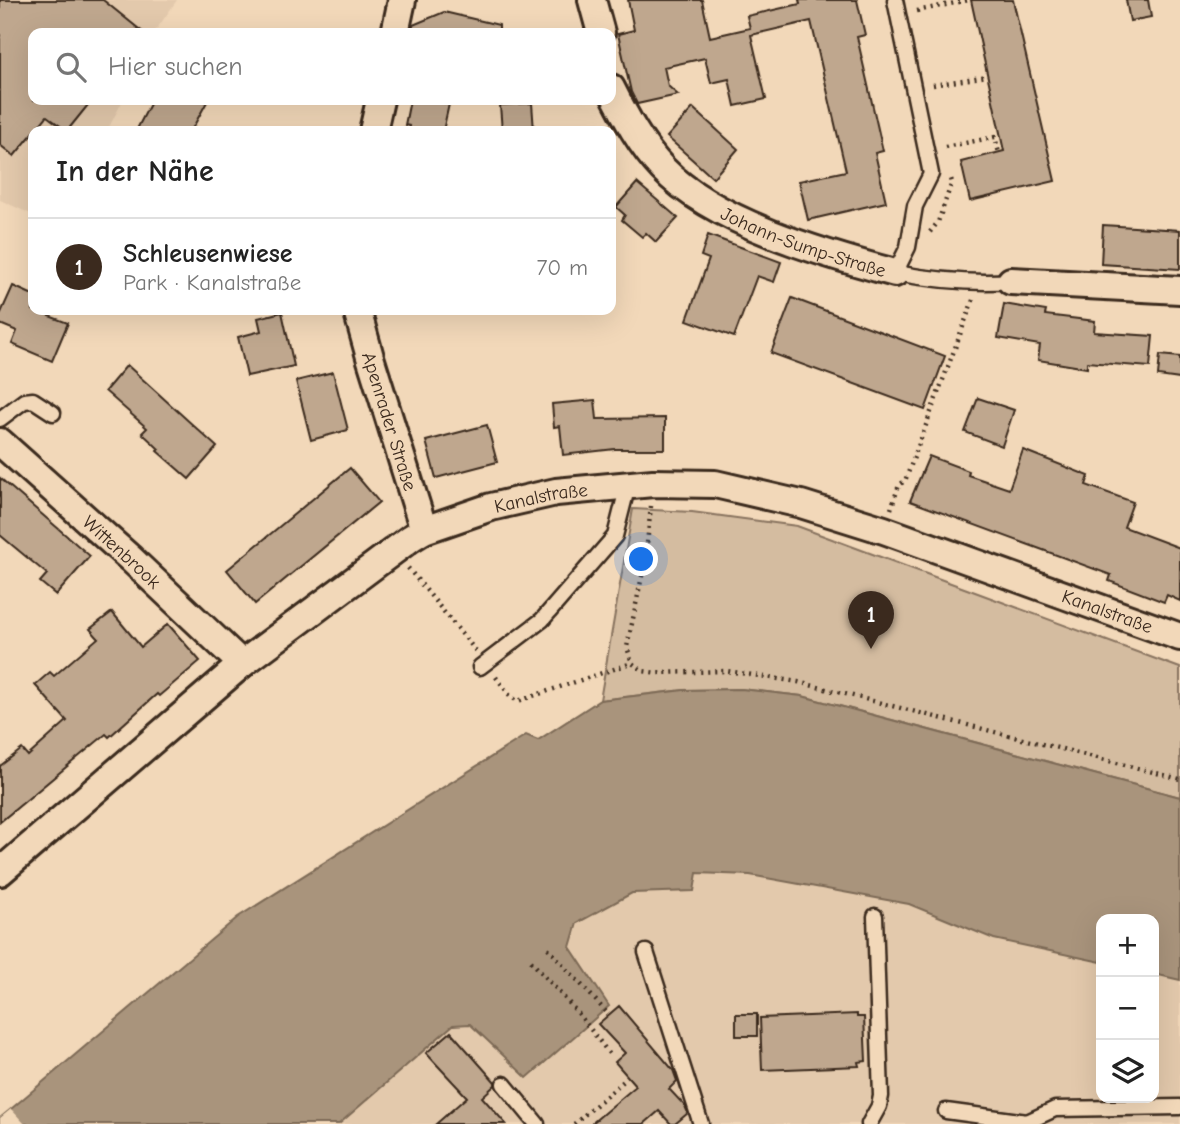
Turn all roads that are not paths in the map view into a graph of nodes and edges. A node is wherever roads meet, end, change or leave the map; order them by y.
1 (402, 0) edge
2 (592, 0) edge
3 (895, 0) edge
4 (396, 28) edge
5 (600, 28) edge
6 (616, 98) edge
7 (379, 105) edge
8 (374, 126) edge
9 (895, 273) junction
10 (1011, 281) joint
11 (1180, 290) edge
12 (358, 315) edge
13 (53, 413) dead end
14 (0, 419) edge
15 (0, 442) edge
16 (640, 484) junction
17 (424, 530) junction
18 (1180, 637) edge
19 (242, 664) junction
20 (480, 667) dead end
21 (0, 872) edge
22 (875, 916) dead end
23 (646, 952) dead end
24 (504, 1084) dead end
25 (1180, 1107) edge
26 (956, 1116) edge
27 (1016, 1122) edge
28 (537, 1124) edge
29 (701, 1124) edge
30 (869, 1124) edge

1 - 4 street
2 - 5 street
3 - 9 lane
6 - 9 street, Johann-Sump-Straße
7 - 8 street
9 - 10 lane, Johann-Sump-Straße
10 - 11 street, Johann-Sump-Straße
12 - 17 street, Apenrader Straße
13 - 14 lane
15 - 19 street, Wittenbrook
16 - 17 street, Kanalstraße
16 - 18 street, Kanalstraße
16 - 20 lane
17 - 19 street, Kanalstraße
19 - 21 street, Kanalstraße
22 - 30 lane
23 - 29 lane
24 - 28 lane
25 - 27 lane
26 - 27 lane

